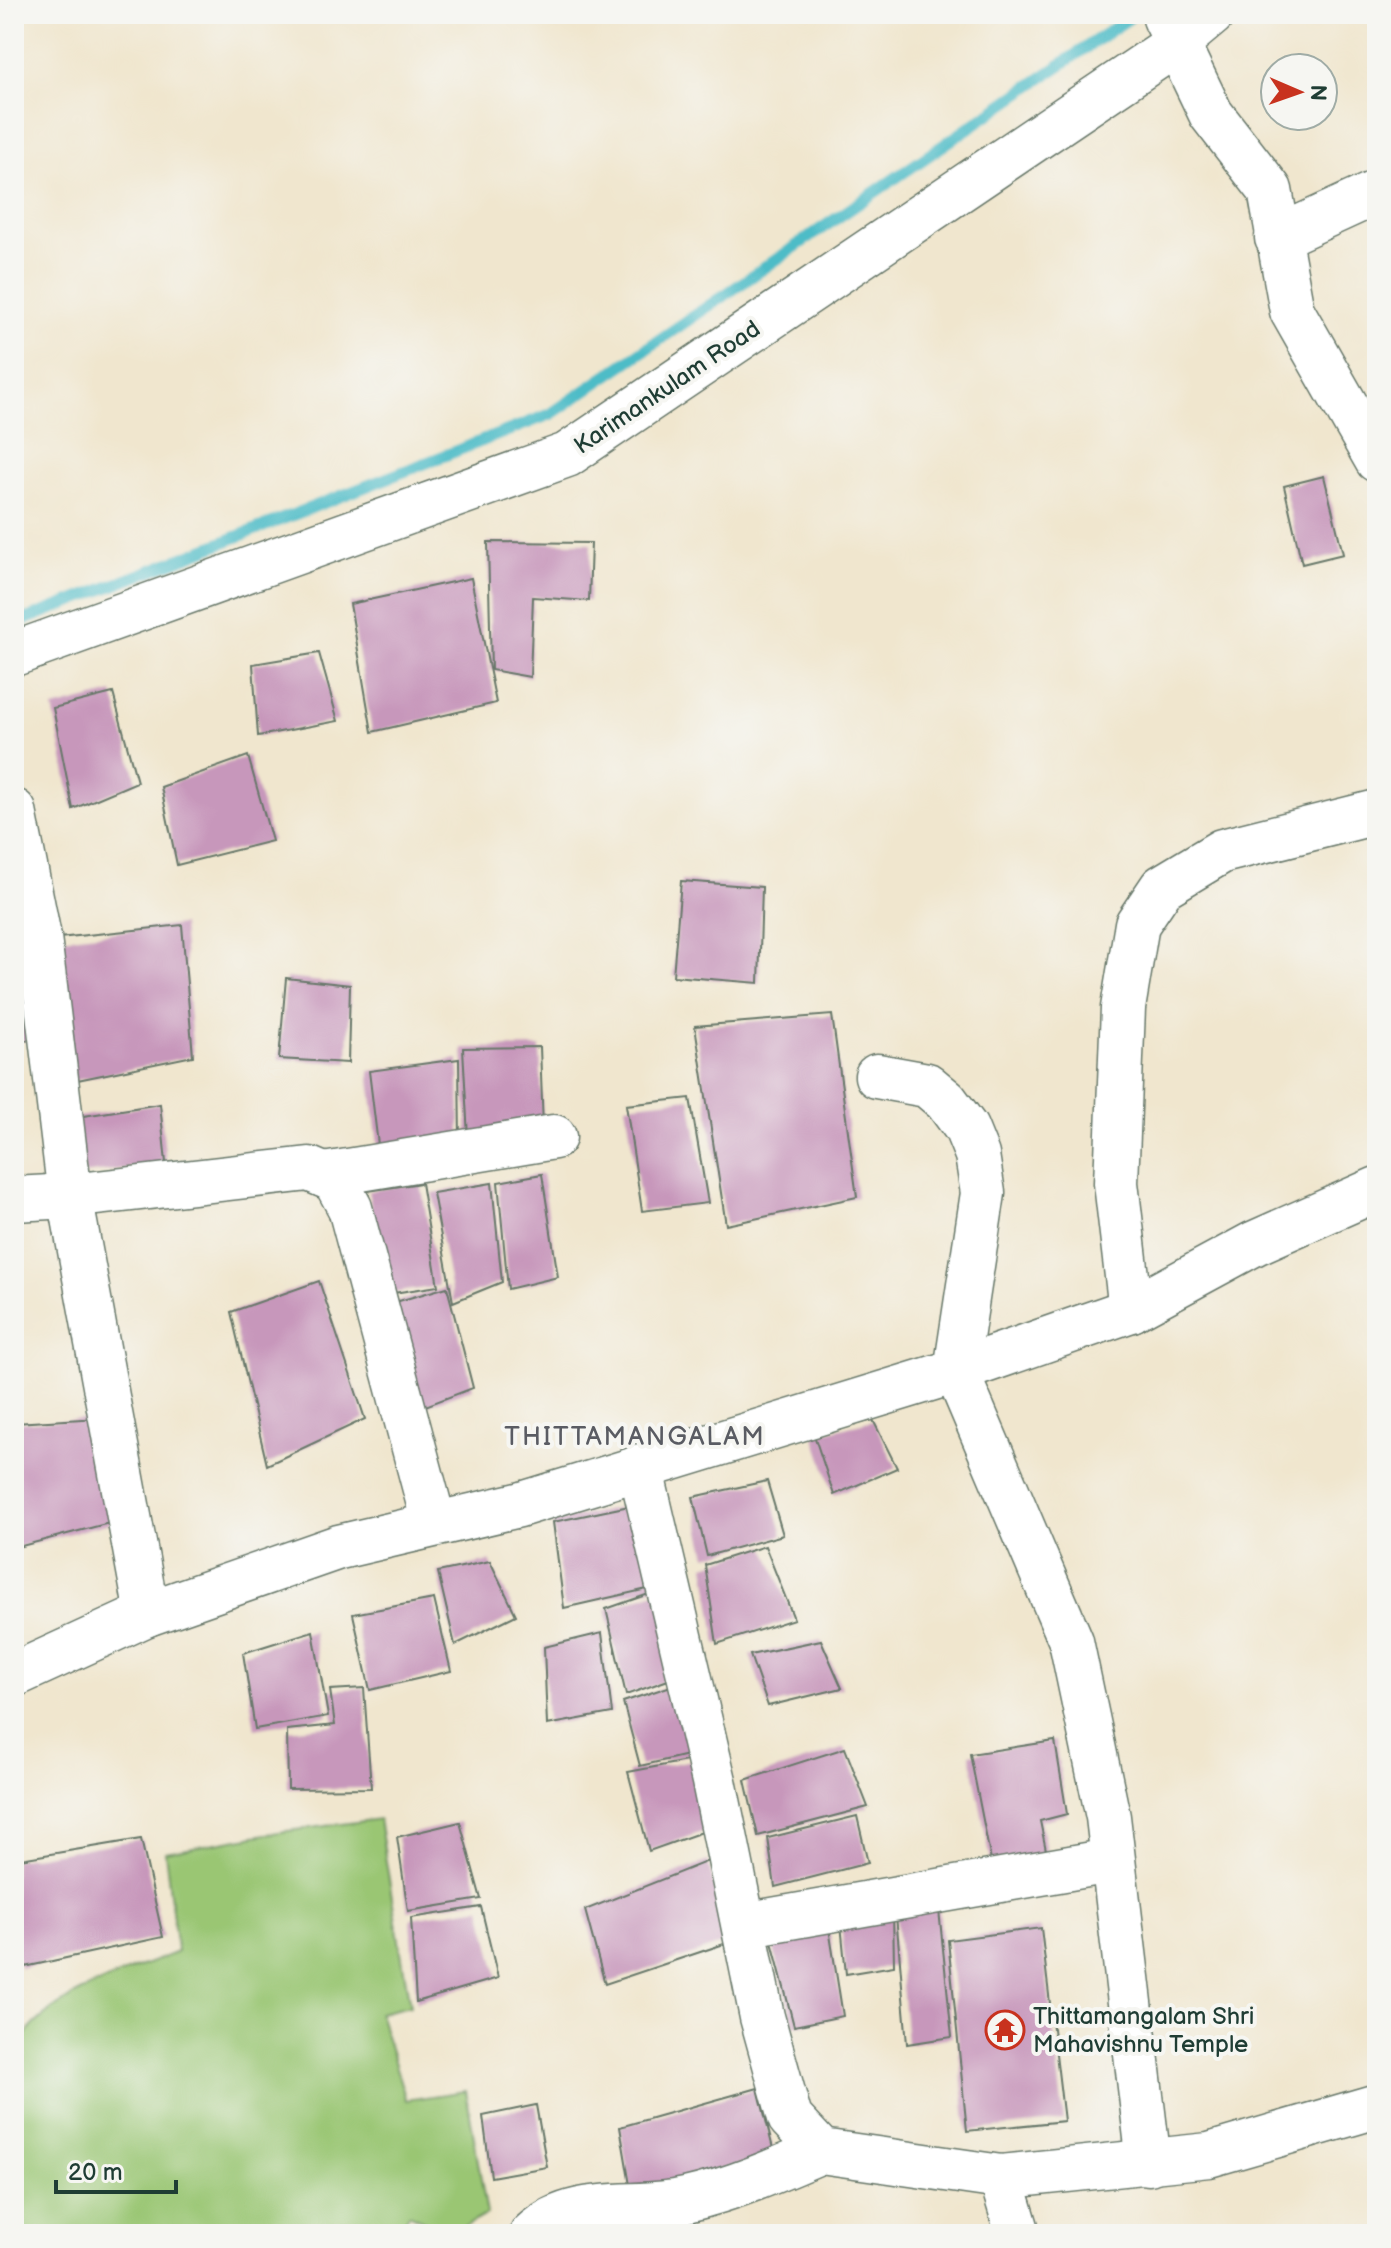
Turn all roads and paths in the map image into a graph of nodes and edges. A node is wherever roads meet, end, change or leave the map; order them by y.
1 (1212, 14) edge
2 (1170, 29) edge
3 (1377, 192) edge
4 (1277, 238) junction
5 (1377, 460) edge
6 (14, 654) edge
7 (14, 811) edge
8 (1377, 812) edge
9 (877, 1076) dead end
10 (554, 1137) dead end
11 (324, 1175) junction
12 (1377, 1189) edge
13 (70, 1196) junction
14 (14, 1199) edge
15 (1131, 1310) junction
16 (956, 1371) junction
17 (640, 1466) junction
18 (434, 1523) junction
19 (147, 1614) junction
20 (14, 1675) edge
21 (1110, 1861) junction
22 (744, 1925) junction
23 (1377, 2106) edge
24 (821, 2151) junction
25 (1149, 2163) junction
26 (1001, 2177) junction
27 (532, 2234) edge
28 (1018, 2234) edge

1 - 2 street, Karimankulam Road
2 - 4 street
2 - 6 street, Karimankulam Road
3 - 4 street
4 - 5 street
7 - 13 street
8 - 15 street
9 - 16 street
10 - 11 street
11 - 13 street
11 - 18 street
12 - 15 street
13 - 14 street
13 - 19 street
15 - 16 street
16 - 17 street
16 - 21 street
17 - 18 street
17 - 22 street
18 - 19 street
19 - 20 street
21 - 22 street
21 - 25 street
22 - 24 street
23 - 25 street
24 - 26 street
24 - 27 street
25 - 26 street
26 - 28 street

